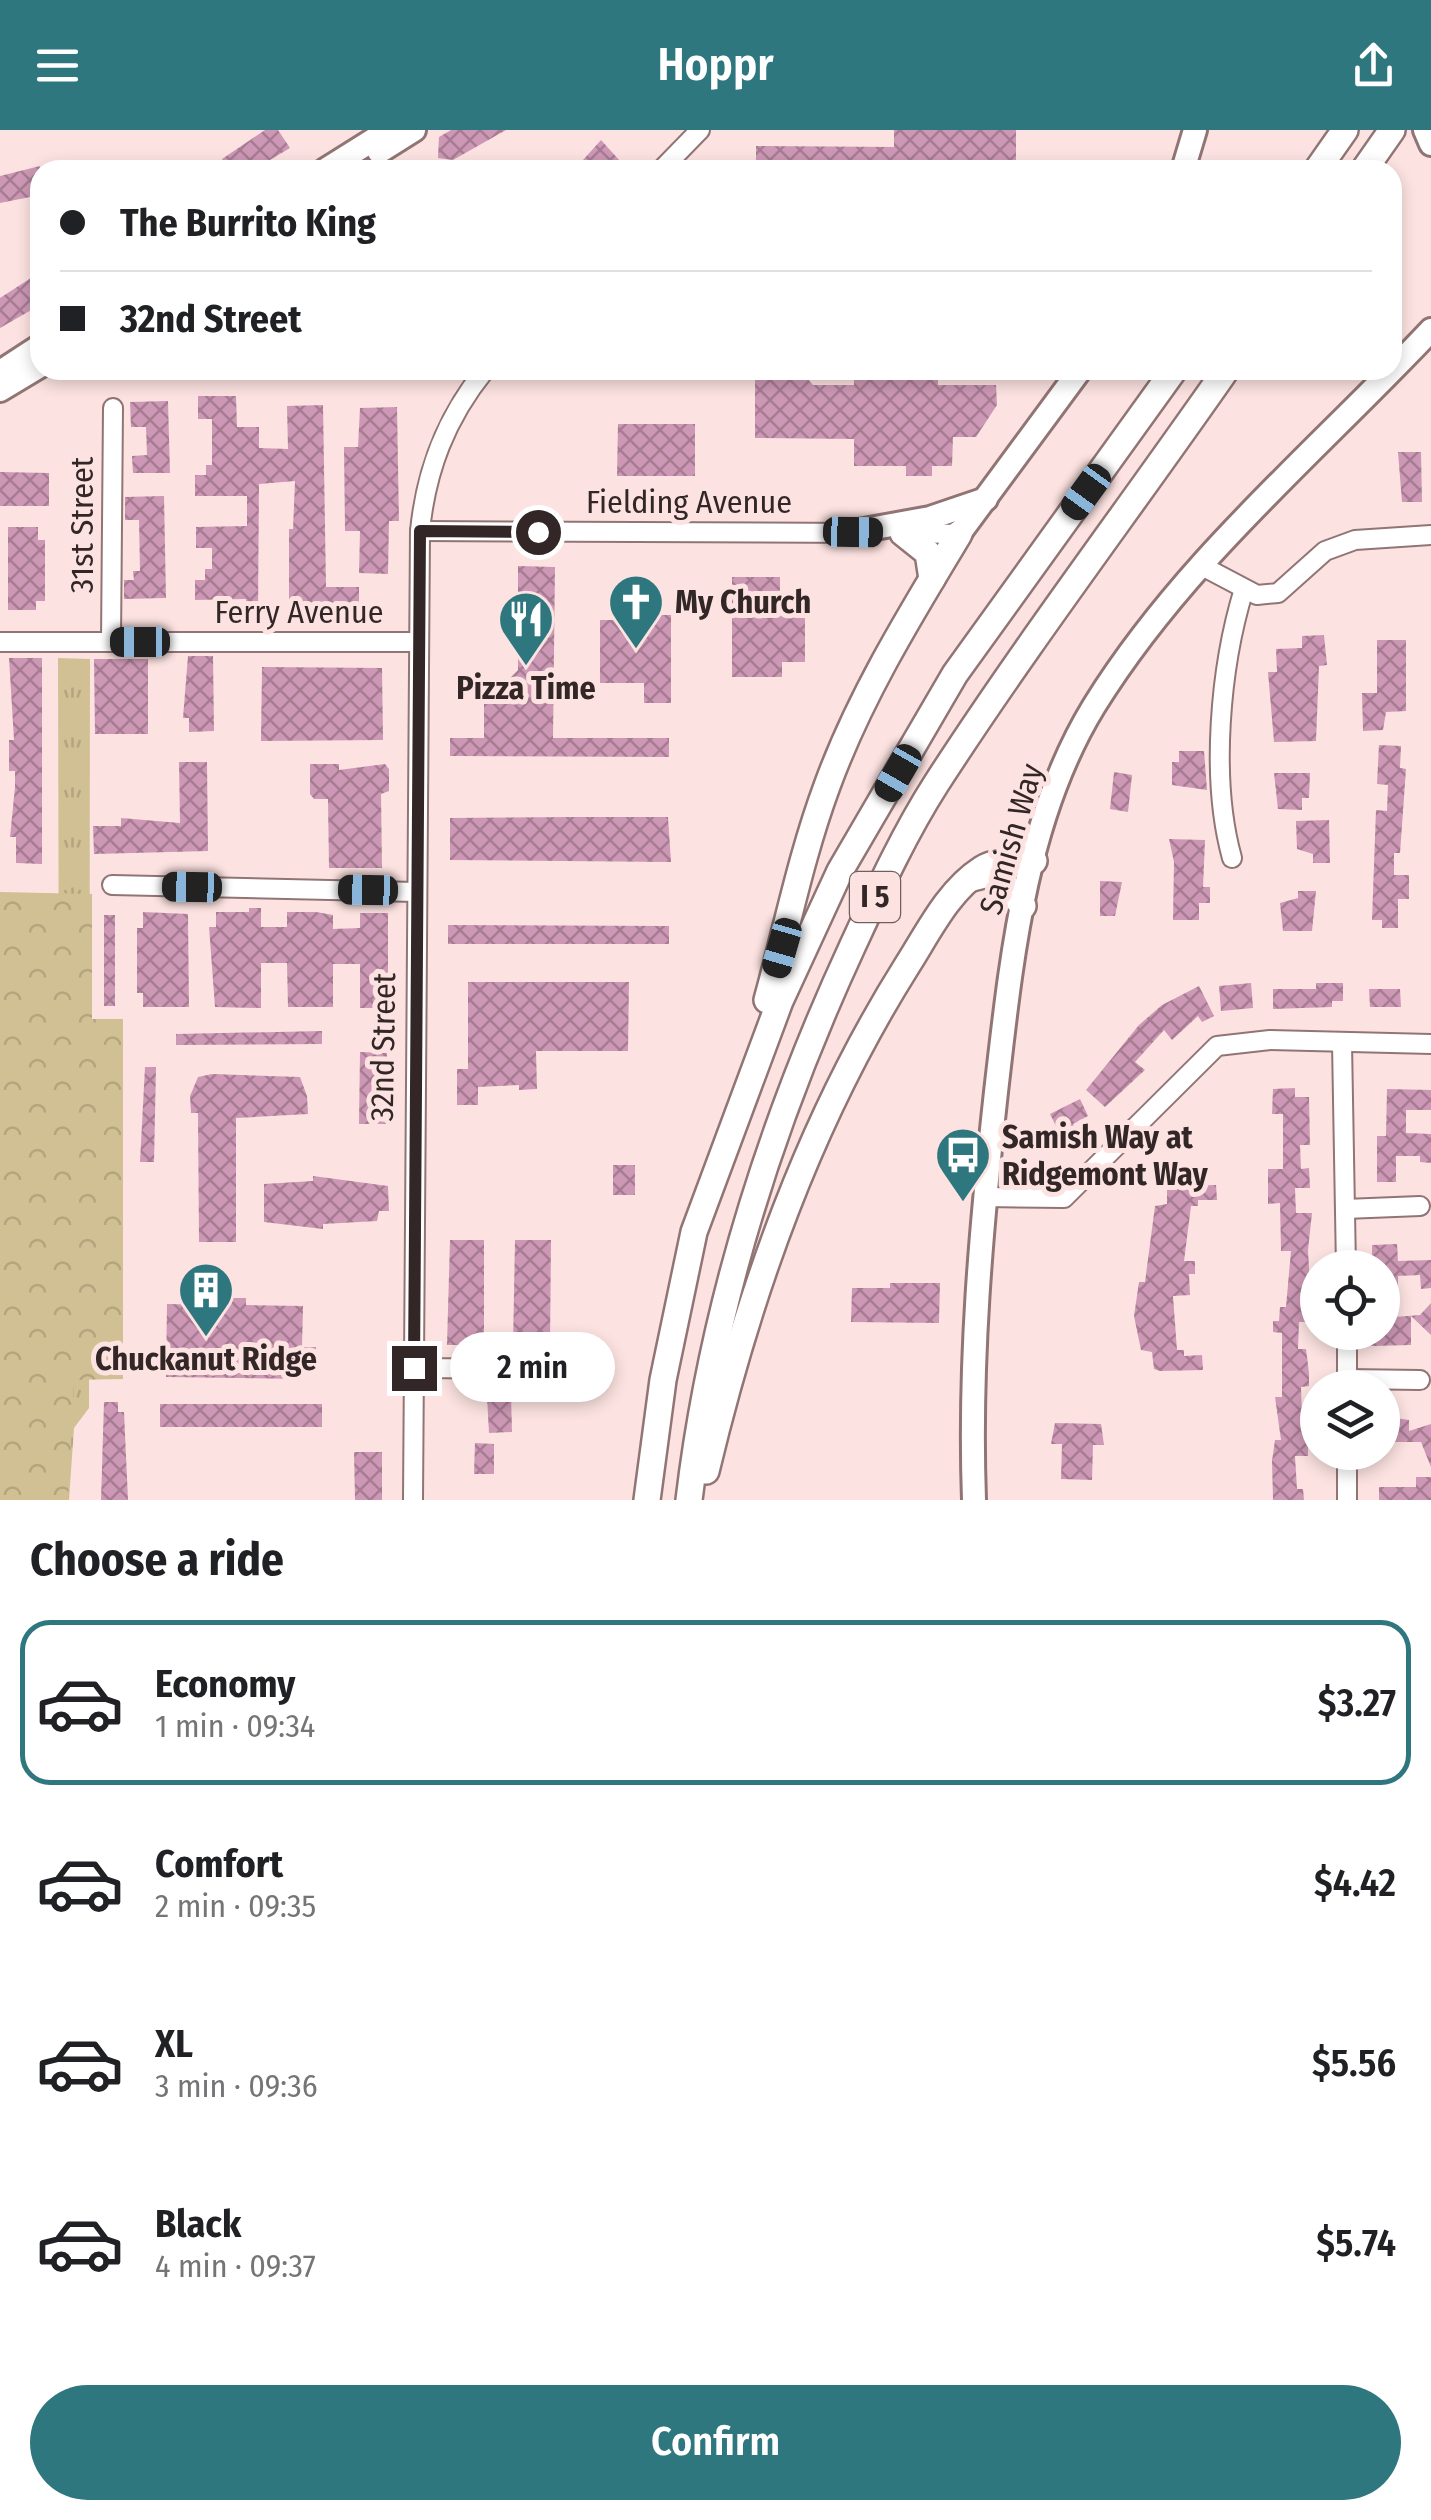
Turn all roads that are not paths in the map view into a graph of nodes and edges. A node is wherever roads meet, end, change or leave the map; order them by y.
1 (389, 130) edge
2 (414, 130) edge
3 (700, 130) edge
4 (1194, 130) edge
5 (1345, 130) edge
6 (1392, 130) edge
7 (1425, 130) edge
8 (1431, 144) edge
9 (340, 160) edge
10 (366, 160) edge
11 (671, 160) edge
12 (1186, 160) edge
13 (1325, 160) edge
14 (1371, 160) edge
15 (1431, 330) edge
16 (30, 352) edge
17 (1402, 360) edge
18 (0, 372) edge
19 (30, 372) edge
20 (478, 380) edge
21 (1073, 380) edge
22 (1167, 380) edge
23 (1219, 380) edge
24 (1382, 380) edge
25 (0, 390) edge
26 (113, 408) dead end
27 (986, 499) junction
28 (420, 531) junction
29 (853, 532) junction
30 (903, 533) junction
31 (959, 534) junction
32 (1431, 535) edge
33 (1202, 566) junction
34 (932, 580) junction
35 (1244, 589) junction
36 (0, 642) edge
37 (111, 642) junction
38 (418, 642) junction
39 (1232, 858) dead end
40 (1034, 861) junction
41 (972, 878) junction
42 (112, 886) dead end
43 (416, 892) junction
44 (1023, 906) junction
45 (1342, 1043) junction
46 (1431, 1044) edge
47 (729, 1130) junction
48 (984, 1196) junction
49 (1420, 1206) dead end
50 (1345, 1209) junction
51 (1346, 1250) edge
52 (414, 1368) junction
53 (558, 1369) dead end
54 (1420, 1380) dead end
55 (1400, 1381) edge
56 (1347, 1470) edge
57 (412, 1500) edge
58 (647, 1500) edge
59 (689, 1500) edge
60 (699, 1500) edge
61 (974, 1500) edge
62 (1347, 1500) edge

1 - 9 main road
2 - 10 main road
3 - 11 street
4 - 12 main road
5 - 13 highway
6 - 14 highway
7 - 8 main road
15 - 17 main road, Samish Way
16 - 18 main road
19 - 25 main road
20 - 28 street, 32nd Street
21 - 27 main road
22 - 47 highway, I 5
23 - 59 highway, I 5
24 - 33 main road, Samish Way
26 - 37 street, 31st Street
27 - 29 main road
27 - 31 main road
28 - 29 street, Fielding Avenue
28 - 38 street, 32nd Street
29 - 30 street, Fielding Avenue
30 - 31 street, Fielding Avenue
30 - 34 highway
31 - 34 highway
32 - 35 street
33 - 35 street
33 - 40 main road, Samish Way
34 - 47 highway
35 - 39 street
36 - 37 street, Ferry Avenue
37 - 38 street, Ferry Avenue
38 - 43 street, 32nd Street
40 - 41 highway
40 - 44 main road, Samish Way
41 - 44 highway
41 - 60 highway
42 - 43 street
43 - 52 street, 32nd Street
44 - 48 main road, Samish Way
45 - 46 street
45 - 48 street
45 - 50 street
47 - 58 highway, I 5
48 - 61 main road, Samish Way
49 - 50 street
50 - 51 street
52 - 53 street
52 - 57 street, 32nd Street
54 - 55 street
56 - 62 street

